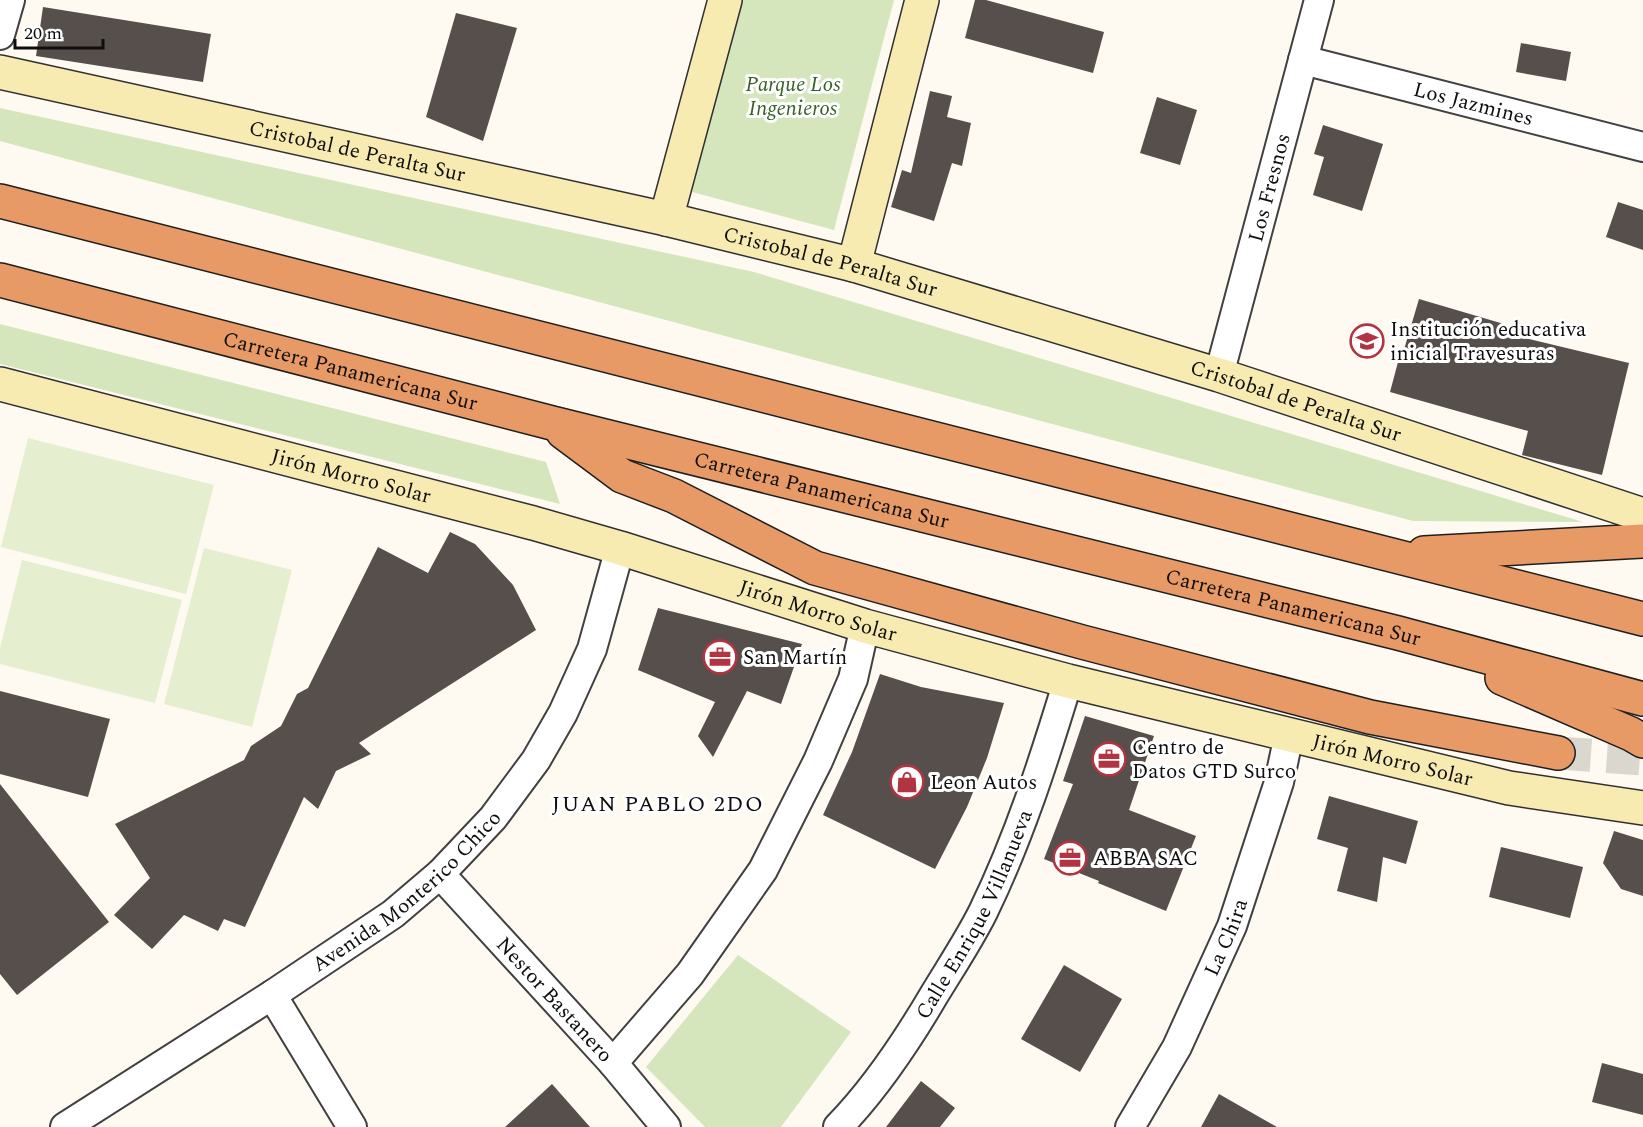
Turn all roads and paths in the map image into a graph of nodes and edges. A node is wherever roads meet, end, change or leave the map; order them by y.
1 (10, 0) edge
2 (726, 0) edge
3 (922, 0) edge
4 (1319, 0) edge
5 (0, 35) edge
6 (1303, 60) junction
7 (0, 72) edge
8 (1643, 147) edge
9 (0, 201) edge
10 (666, 219) junction
11 (854, 265) junction
12 (0, 280) edge
13 (1219, 375) junction
14 (0, 384) edge
15 (552, 423) junction
16 (1643, 515) edge
17 (1643, 541) edge
18 (620, 548) junction
19 (1392, 554) junction
20 (1643, 619) edge
21 (865, 626) junction
22 (1398, 633) junction
23 (1068, 681) junction
24 (1643, 699) edge
25 (1289, 735) junction
26 (1643, 741) edge
27 (1558, 753) tunnel mouth
28 (1643, 808) edge
29 (440, 874) junction
30 (272, 995) junction
31 (613, 1063) junction
32 (65, 1127) edge
33 (352, 1127) edge
34 (666, 1127) edge
35 (838, 1127) edge
36 (1130, 1127) edge

1 - 5 street
2 - 10 street
3 - 11 street
4 - 6 street, Los Fresnos
6 - 8 street, Los Jazmines
6 - 13 street, Los Fresnos
7 - 10 street, Cristobal de Peralta Sur
9 - 19 highway
10 - 11 street, Cristobal de Peralta Sur
11 - 13 street, Cristobal de Peralta Sur
12 - 15 highway, Carretera Panamericana Sur
13 - 16 street, Cristobal de Peralta Sur
14 - 18 street, Jirón Morro Solar
15 - 22 highway, Carretera Panamericana Sur
15 - 27 highway
17 - 19 highway
18 - 21 street, Jirón Morro Solar
18 - 29 street, Avenida Monterico Chico
19 - 20 highway
21 - 23 street, Jirón Morro Solar
21 - 31 street
22 - 24 highway, Carretera Panamericana Sur
22 - 26 highway
23 - 25 street, Jirón Morro Solar
23 - 35 street, Calle Enrique Villanueva
25 - 28 street, Jirón Morro Solar
25 - 36 street, La Chira
29 - 30 street, Avenida Monterico Chico
29 - 31 street, Nestor Bastanero
30 - 32 street, Avenida Monterico Chico
30 - 33 street
31 - 34 street, Nestor Bastanero

